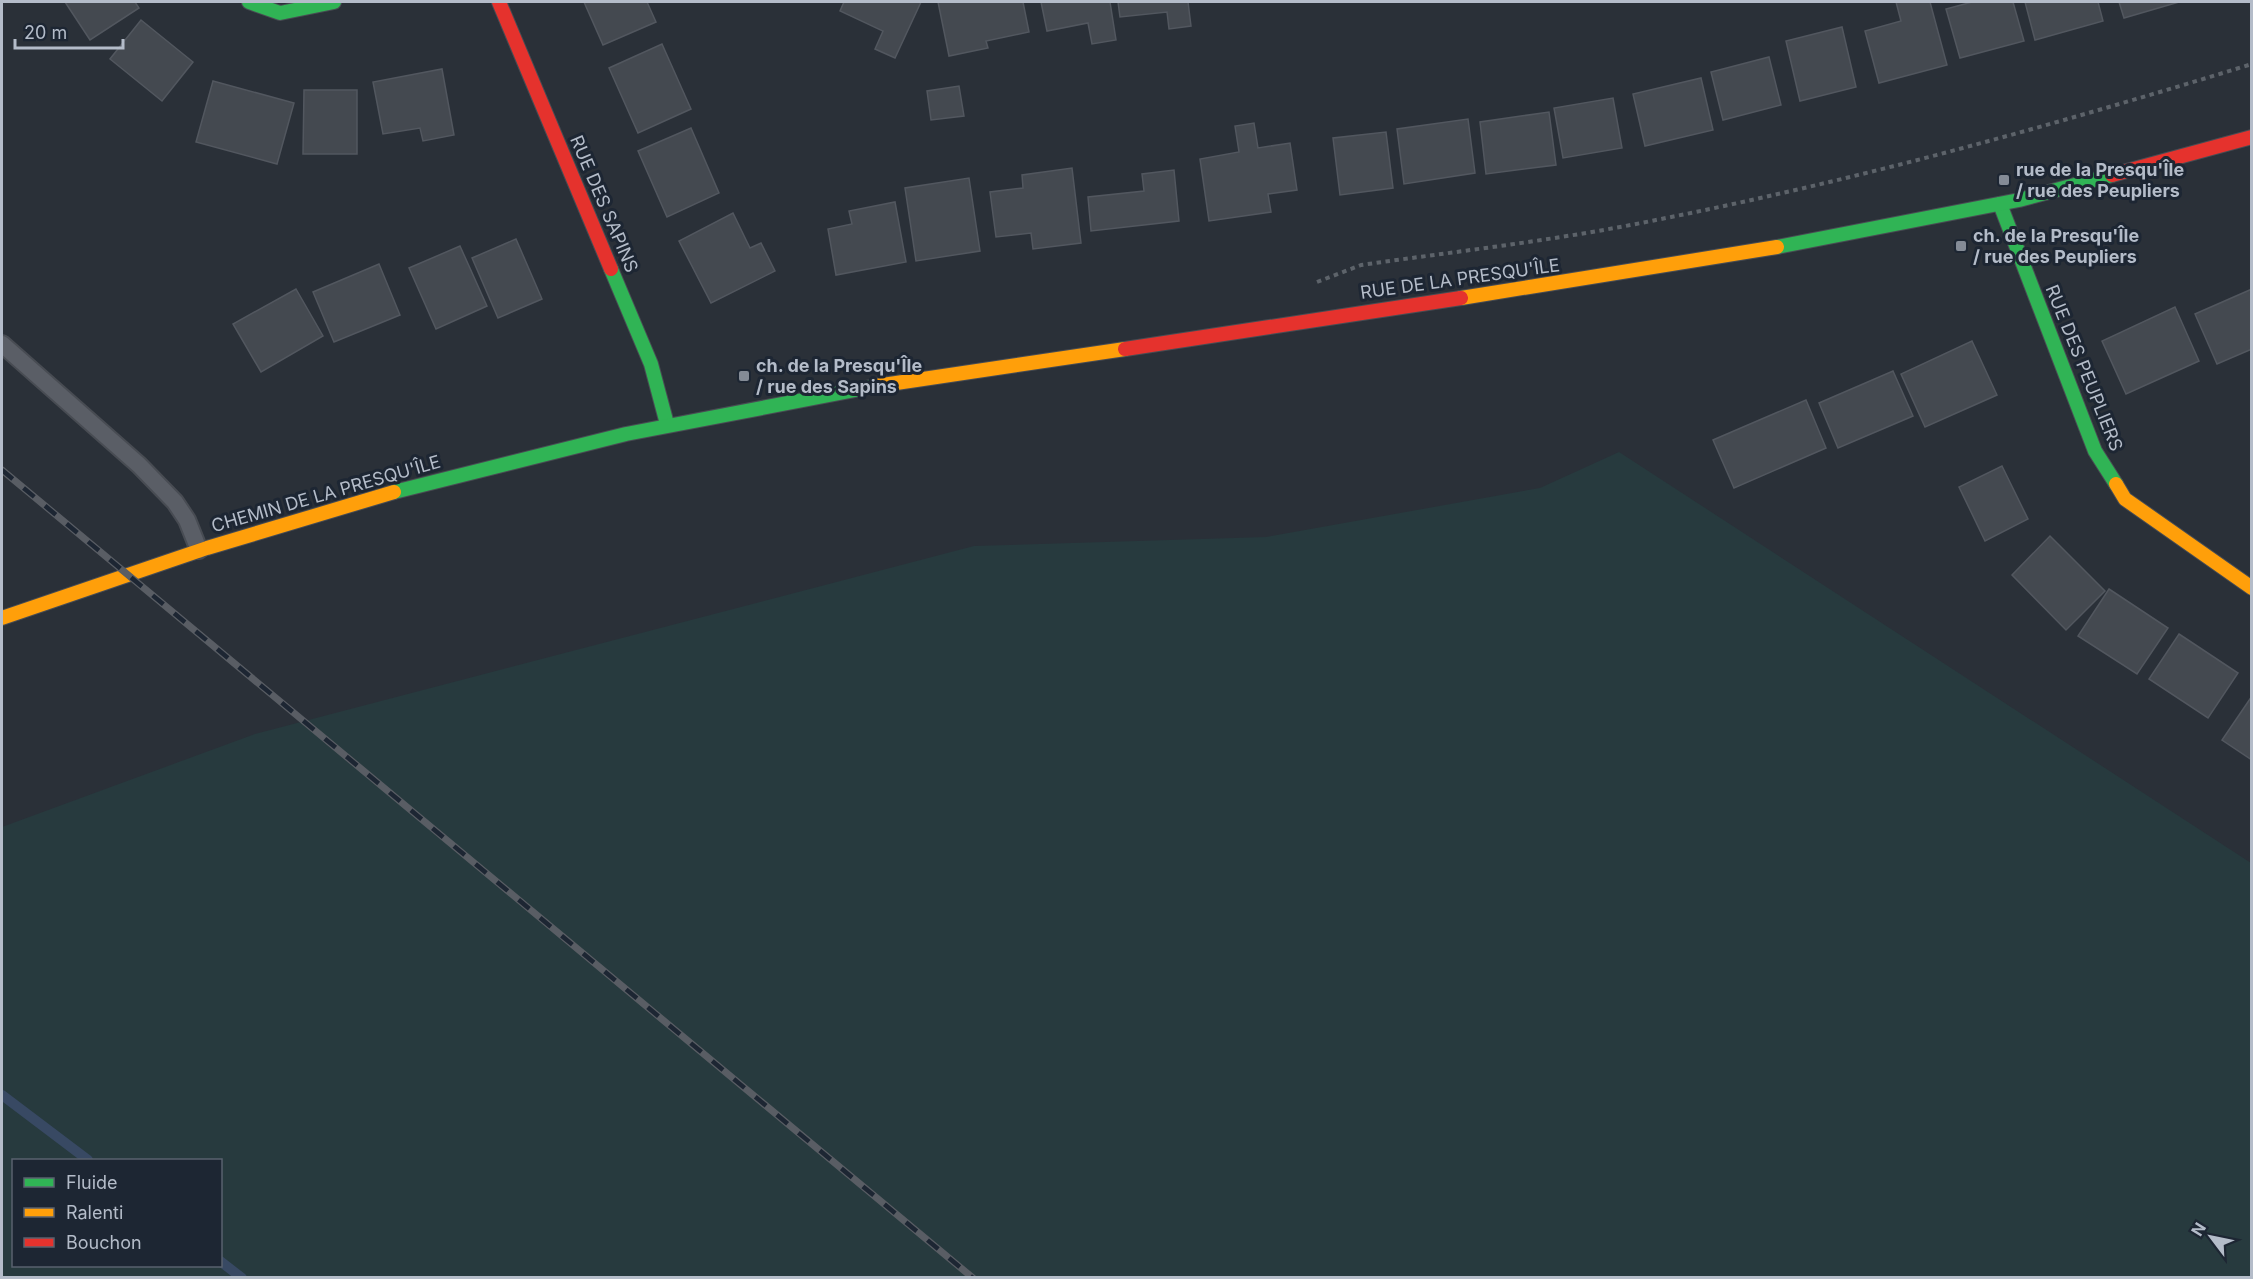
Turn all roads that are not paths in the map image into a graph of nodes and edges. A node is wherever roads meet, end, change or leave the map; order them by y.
1 (249, 2) edge
2 (334, 2) edge
3 (499, 2) edge
4 (2252, 137) edge
5 (2000, 204) junction
6 (2, 344) edge
7 (667, 424) junction
8 (199, 550) junction
9 (2252, 588) edge
10 (2, 618) edge

1 - 2 street
3 - 7 street, RUE DES SAPINS
4 - 5 street, RUE DE LA PRESQU'ÎLE
5 - 7 street, RUE DE LA PRESQU'ÎLE
5 - 9 street, RUE DES PEUPLIERS
6 - 8 lane
7 - 8 street, CHEMIN DE LA PRESQU'ÎLE
8 - 10 street, CHEMIN DE LA PRESQU'ÎLE

